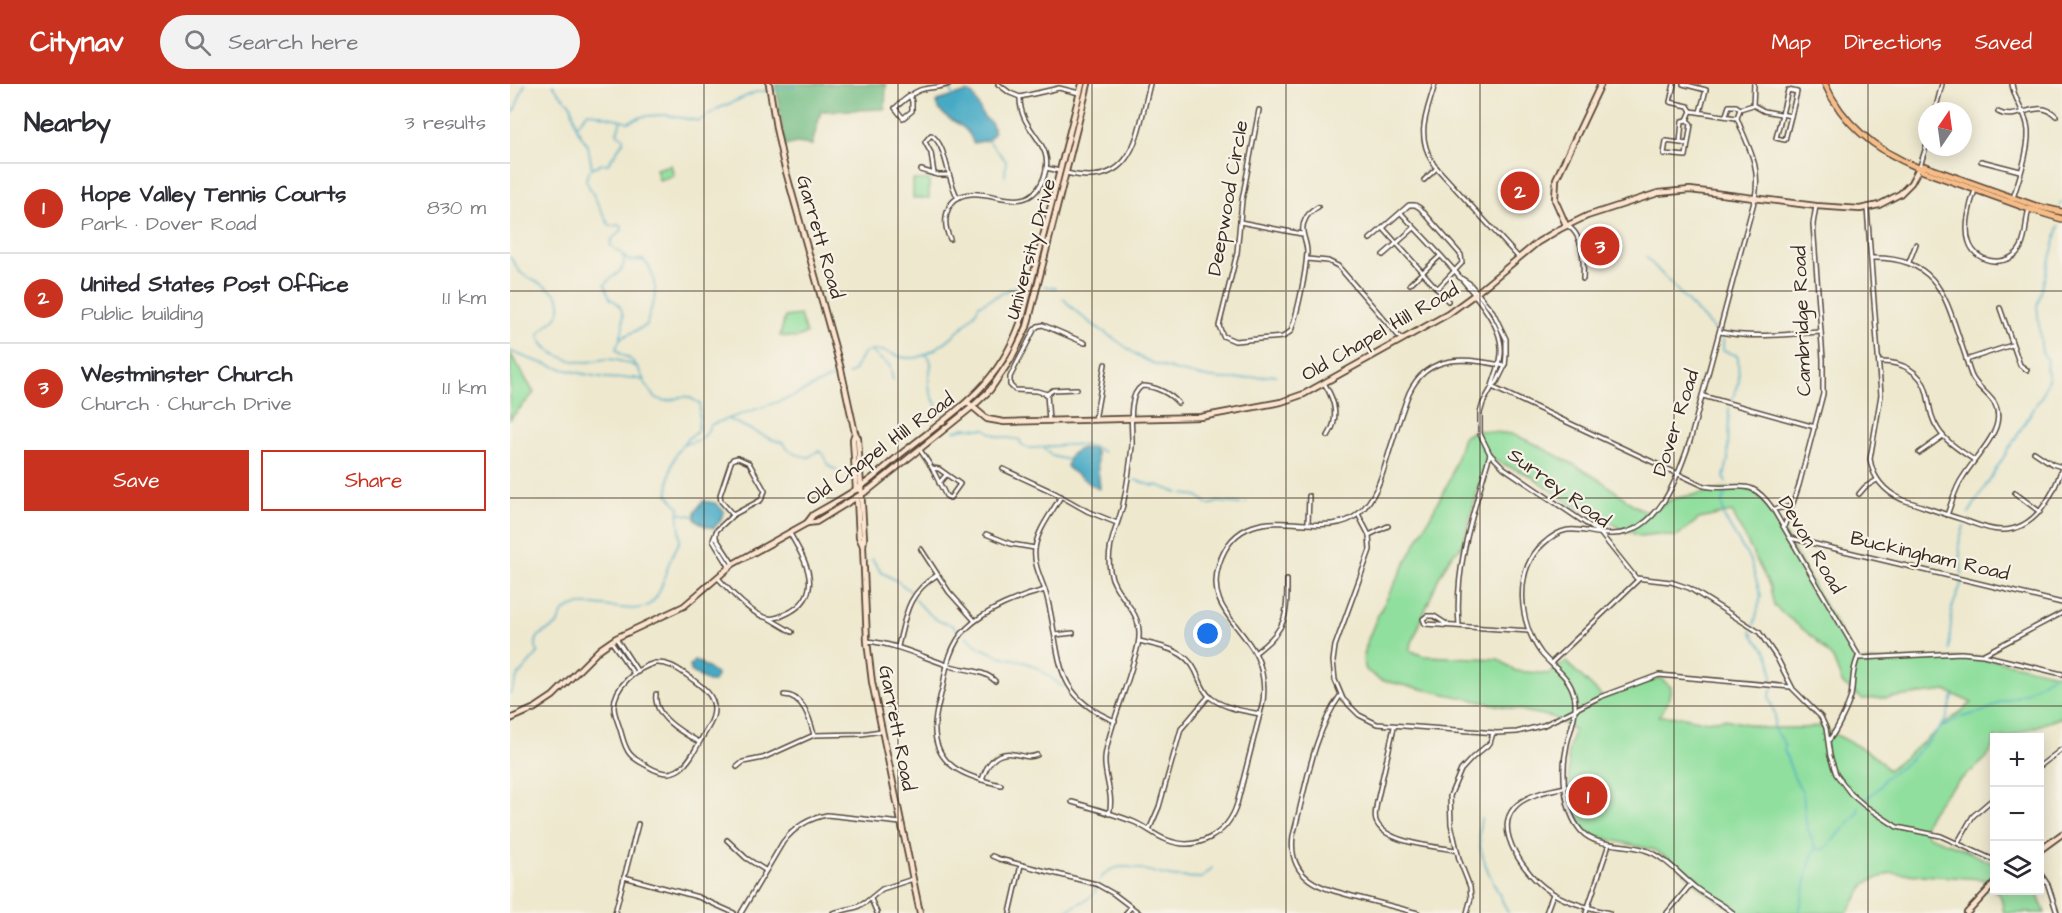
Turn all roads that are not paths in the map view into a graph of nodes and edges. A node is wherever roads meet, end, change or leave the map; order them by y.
1 (769, 84) edge
2 (950, 84) edge
3 (998, 84) edge
4 (1082, 84) edge
5 (1088, 84) edge
6 (1150, 84) edge
7 (1435, 84) edge
8 (1601, 84) edge
9 (1674, 84) edge
10 (1683, 84) edge
11 (1754, 84) edge
12 (1825, 84) edge
13 (1942, 84) edge
14 (2012, 84) edge
15 (1079, 93) junction
16 (910, 95) junction
17 (1020, 97) junction
18 (1937, 102) edge
19 (1753, 105) junction
20 (1740, 109) junction
21 (1259, 110) dead end
22 (1691, 111) junction
23 (1700, 112) junction
24 (1998, 112) dead end
25 (2023, 112) junction
26 (1782, 114) junction
27 (1726, 116) junction
28 (1791, 116) junction
29 (2056, 116) dead end
30 (1737, 118) junction
31 (1687, 120) junction
32 (1680, 143) junction
33 (1688, 144) junction
34 (1923, 156) edge
35 (1981, 161) dead end
36 (1046, 168) junction
37 (1437, 168) junction
38 (1919, 168) junction
39 (921, 170) dead end
40 (1060, 171) junction
41 (2020, 171) junction
42 (1066, 173) junction
43 (934, 174) junction
44 (948, 175) junction
45 (1424, 180) dead end
46 (1975, 190) junction
47 (958, 198) junction
48 (1755, 198) junction
49 (2013, 198) junction
50 (1816, 206) junction
51 (1318, 207) dead end
52 (1867, 208) junction
53 (2029, 209) junction
54 (2062, 212) edge
55 (1401, 213) junction
56 (2062, 219) edge
57 (1240, 222) junction
58 (1566, 225) junction
59 (1383, 228) junction
60 (1414, 228) junction
61 (1302, 234) junction
62 (950, 239) dead end
63 (1370, 239) dead end
64 (1396, 244) junction
65 (1916, 244) dead end
66 (1383, 255) dead end
67 (1440, 256) junction
68 (1519, 258) junction
69 (1871, 258) junction
70 (1306, 259) junction
71 (1909, 262) junction
72 (1454, 272) junction
73 (1422, 273) junction
74 (1583, 279) dead end
75 (1410, 284) dead end
76 (1437, 289) junction
77 (1476, 294) junction
78 (1448, 301) dead end
79 (2000, 308) dead end
80 (1875, 316) junction
81 (1881, 316) dead end
82 (1720, 332) junction
83 (1821, 332) junction
84 (1402, 340) junction
85 (1085, 343) dead end
86 (2012, 345) junction
87 (1966, 360) junction
88 (1878, 362) junction
89 (1105, 364) dead end
90 (1502, 365) junction
91 (2027, 370) dead end
92 (1324, 383) junction
93 (1492, 387) junction
94 (1077, 389) dead end
95 (1047, 394) junction
96 (1703, 396) junction
97 (1178, 403) dead end
98 (970, 405) junction
99 (1131, 419) junction
100 (1095, 420) junction
101 (1049, 421) junction
102 (1815, 427) junction
103 (855, 433) junction
104 (1328, 436) dead end
105 (1943, 436) junction
106 (918, 448) junction
107 (2034, 452) dead end
108 (1919, 453) dead end
109 (1490, 454) junction
110 (1974, 460) junction
111 (932, 468) junction
112 (2062, 468) edge
113 (1003, 469) dead end
114 (1678, 474) junction
115 (946, 475) junction
116 (1877, 480) junction
117 (939, 483) junction
118 (862, 485) junction
119 (856, 489) junction
120 (2015, 493) dead end
121 (1859, 494) dead end
122 (862, 495) junction
123 (1061, 496) junction
124 (1309, 496) dead end
125 (857, 498) junction
126 (1793, 503) junction
127 (1773, 509) junction
128 (2040, 512) junction
129 (1358, 514) junction
130 (1947, 514) junction
131 (733, 515) junction
132 (807, 523) junction
133 (1117, 523) junction
134 (1308, 523) junction
135 (1388, 526) dead end
136 (1784, 527) junction
137 (789, 532) junction
138 (1600, 533) junction
139 (986, 534) dead end
140 (1369, 535) junction
141 (1790, 538) junction
142 (862, 546) junction
143 (1035, 548) junction
144 (921, 549) dead end
145 (732, 566) junction
146 (937, 575) junction
147 (717, 578) junction
148 (1639, 579) junction
149 (1287, 580) dead end
150 (1045, 590) junction
151 (2062, 603) edge
152 (2062, 613) edge
153 (769, 618) junction
154 (975, 621) junction
155 (1448, 625) junction
156 (1459, 625) junction
157 (1529, 631) junction
158 (792, 632) dead end
159 (1073, 633) dead end
160 (1055, 636) junction
161 (613, 640) junction
162 (1139, 641) junction
163 (867, 642) junction
164 (898, 646) junction
165 (1255, 653) junction
166 (627, 655) junction
167 (1983, 655) junction
168 (1858, 657) junction
169 (622, 658) junction
170 (1551, 663) junction
171 (947, 665) junction
172 (636, 673) junction
173 (2062, 674) edge
174 (995, 681) dead end
175 (1791, 687) junction
176 (656, 694) dead end
177 (784, 695) dead end
178 (1341, 695) junction
179 (1209, 696) junction
180 (1575, 709) junction
181 (1260, 714) junction
182 (510, 719) edge
183 (1115, 721) junction
184 (1838, 724) junction
185 (1825, 726) junction
186 (1394, 727) junction
187 (881, 731) junction
188 (1492, 733) junction
189 (814, 735) junction
190 (1829, 740) junction
191 (699, 742) junction
192 (2062, 749) edge
193 (1037, 755) dead end
194 (2044, 763) edge
195 (737, 767) dead end
196 (982, 780) junction
197 (1001, 785) dead end
198 (1566, 787) junction
199 (1072, 802) dead end
200 (1990, 802) edge
201 (1109, 814) junction
202 (901, 823) junction
203 (638, 824) dead end
204 (1149, 830) junction
205 (2062, 834) edge
206 (727, 840) dead end
207 (1958, 843) junction
208 (1609, 844) junction
209 (2044, 847) edge
210 (1457, 850) junction
211 (992, 855) dead end
212 (1990, 858) edge
213 (1021, 865) junction
214 (765, 870) junction
215 (624, 877) junction
216 (913, 879) junction
217 (2044, 879) edge
218 (1691, 885) junction
219 (1990, 889) edge
220 (1554, 894) junction
221 (871, 899) junction
222 (1131, 907) junction
223 (1587, 907) junction
224 (615, 913) edge
225 (734, 913) edge
226 (741, 913) edge
227 (833, 913) edge
228 (877, 913) edge
229 (920, 913) edge
230 (1010, 913) edge
231 (1126, 913) edge
232 (1139, 913) edge
233 (1418, 913) edge
234 (1467, 913) edge
235 (1546, 913) edge
236 (1586, 913) edge
237 (1609, 913) edge
238 (1667, 913) edge
239 (1733, 913) edge
240 (1967, 913) edge
241 (2057, 913) edge

1 - 103 street, Garrett Road
2 - 16 street
3 - 17 street
4 - 15 street, University Drive
5 - 42 street, University Drive
6 - 42 street
7 - 37 street
8 - 58 street
9 - 22 street
10 - 23 street
11 - 19 street
12 - 38 main road
13 - 18 street
14 - 25 street
15 - 17 street
15 - 40 street, University Drive
16 - 16 street
17 - 36 street
19 - 20 street
19 - 26 street
20 - 27 street
20 - 30 street
21 - 57 street, Deepwood Circle
22 - 23 street
22 - 31 street
23 - 27 street
24 - 25 street
25 - 29 street
25 - 41 street
26 - 28 street
26 - 28 street
26 - 28 street
27 - 30 street
30 - 48 street, Dover Road
31 - 32 street
31 - 33 street
32 - 33 street
32 - 33 street
34 - 38 street, Old Chapel Hill Road
35 - 41 street
36 - 40 street
36 - 47 street
37 - 45 street
37 - 68 street
38 - 46 main road
38 - 49 main road
38 - 52 street, Old Chapel Hill Road
39 - 43 street
40 - 42 street
40 - 98 street, University Drive
41 - 49 street
42 - 98 street, University Drive
43 - 44 street
43 - 44 street
44 - 47 street
46 - 53 main road
46 - 53 street
47 - 62 street
48 - 50 street, Old Chapel Hill Road
48 - 58 street, Old Chapel Hill Road
48 - 82 street, Dover Road
49 - 54 main road
50 - 52 street, Old Chapel Hill Road
50 - 83 street, Cambridge Road
51 - 61 street
52 - 69 street
53 - 56 main road
55 - 59 street
55 - 60 street
55 - 72 street
57 - 61 street
57 - 70 street, Deepwood Circle
58 - 68 street, Old Chapel Hill Road
58 - 74 street
59 - 63 street
59 - 64 street
60 - 64 street
60 - 67 street
61 - 70 street, Deepwood Circle
64 - 66 street
64 - 73 street
65 - 71 street
67 - 72 street
67 - 73 street
68 - 77 street, Old Chapel Hill Road
69 - 71 street
69 - 80 street
70 - 84 street
71 - 87 street
72 - 76 street
72 - 77 street
73 - 75 street
73 - 76 street
76 - 78 street
77 - 84 street, Old Chapel Hill Road
77 - 90 street
79 - 86 street
80 - 81 street
80 - 88 street
82 - 83 street
82 - 96 street, Dover Road
83 - 102 street, Cambridge Road
84 - 92 street, Old Chapel Hill Road
85 - 95 street
86 - 87 street
86 - 91 street
87 - 110 street
88 - 105 street
88 - 116 street
89 - 100 street
90 - 93 street
90 - 129 street
92 - 99 street, Old Chapel Hill Road
92 - 104 street
93 - 109 street, Surrey Road
93 - 114 street, Devon Road
94 - 95 street
95 - 101 street
96 - 102 street
96 - 114 street, Dover Road
97 - 99 street
98 - 101 street, Old Chapel Hill Road
98 - 106 street, Old Chapel Hill Road
98 - 118 street, Old Chapel Hill Road
99 - 100 street, Old Chapel Hill Road
99 - 133 street
100 - 101 street, Old Chapel Hill Road
102 - 126 street, Cambridge Road
103 - 118 street, Garrett Road
103 - 119 street, Garrett Road
105 - 108 street
105 - 110 street
106 - 111 street
106 - 122 street, Old Chapel Hill Road
107 - 112 street
109 - 138 street, Surrey Road
109 - 156 street
110 - 130 street
111 - 115 street
111 - 117 street
112 - 128 street
113 - 123 street
114 - 127 street, Devon Road
114 - 138 street, Dover Road
115 - 117 street
115 - 117 street
116 - 121 street
116 - 130 street
118 - 119 street, Old Chapel Hill Road
118 - 122 street, Garrett Road
119 - 125 street, Garrett Road
119 - 132 street, Old Chapel Hill Road
120 - 128 street
122 - 125 street, Old Chapel Hill Road
122 - 142 street, Garrett Road
123 - 133 street
123 - 143 street
124 - 134 street
125 - 132 street, Old Chapel Hill Road
125 - 142 street, Garrett Road
126 - 127 street
126 - 136 street, Cambridge Road
127 - 136 street, Devon Road
128 - 130 street
129 - 134 street
129 - 140 street
131 - 131 street
131 - 145 street
132 - 137 street, Old Chapel Hill Road
133 - 162 street
134 - 165 street
135 - 140 street
136 - 141 street, Devon Road
137 - 145 street, Old Chapel Hill Road
137 - 153 street
138 - 148 street, Surrey Road
138 - 157 street, Dover Road
139 - 143 street
140 - 178 street
141 - 151 street, Buckingham Road
141 - 168 street, Devon Road
142 - 163 street, Garrett Road
143 - 150 street
144 - 146 street
145 - 147 street, Old Chapel Hill Road
146 - 154 street
146 - 164 street
147 - 153 street
147 - 161 street, Old Chapel Hill Road
148 - 170 street
148 - 175 street
149 - 165 street
150 - 154 street
150 - 160 street
152 - 167 street
153 - 158 street
154 - 171 street
155 - 155 street
155 - 156 street
156 - 157 street
157 - 170 street, Dover Road
159 - 160 street
160 - 183 street
161 - 166 street
161 - 169 street
161 - 182 street, Old Chapel Hill Road
162 - 179 street
162 - 183 street
163 - 164 street
163 - 187 street, Garrett Road
164 - 171 street
165 - 181 street
166 - 169 street
166 - 172 street
167 - 168 street
167 - 173 street
168 - 184 street
169 - 172 street
170 - 180 street, Dover Road
171 - 174 street
171 - 196 street
172 - 191 street
172 - 191 street
175 - 180 street
175 - 185 street
176 - 191 street
177 - 189 street
178 - 186 street
178 - 233 street
179 - 181 street
179 - 204 street
180 - 188 street
180 - 198 street, Dover Road
181 - 204 street
183 - 201 street
184 - 185 street
184 - 190 street
185 - 190 street
186 - 188 street
186 - 210 street
187 - 189 street
187 - 202 street, Garrett Road
188 - 210 street
189 - 195 street
190 - 207 street
192 - 194 street
193 - 196 street
196 - 197 street
198 - 208 street, Dover Road
198 - 220 street
199 - 201 street
200 - 207 street
201 - 204 street
202 - 214 street
202 - 216 street, Garrett Road
203 - 215 street
205 - 209 street
206 - 214 street
207 - 212 street
208 - 218 street, Dover Road
208 - 223 street
210 - 234 street
211 - 213 street
213 - 222 street
213 - 230 street
214 - 226 street
215 - 224 street
215 - 225 street
216 - 221 street
216 - 229 street, Garrett Road
217 - 241 street
218 - 238 street
218 - 239 street, Dover Road
219 - 240 street
220 - 223 street
220 - 235 street
221 - 227 street
221 - 228 street
222 - 231 street
222 - 232 street
223 - 236 street
223 - 237 street

